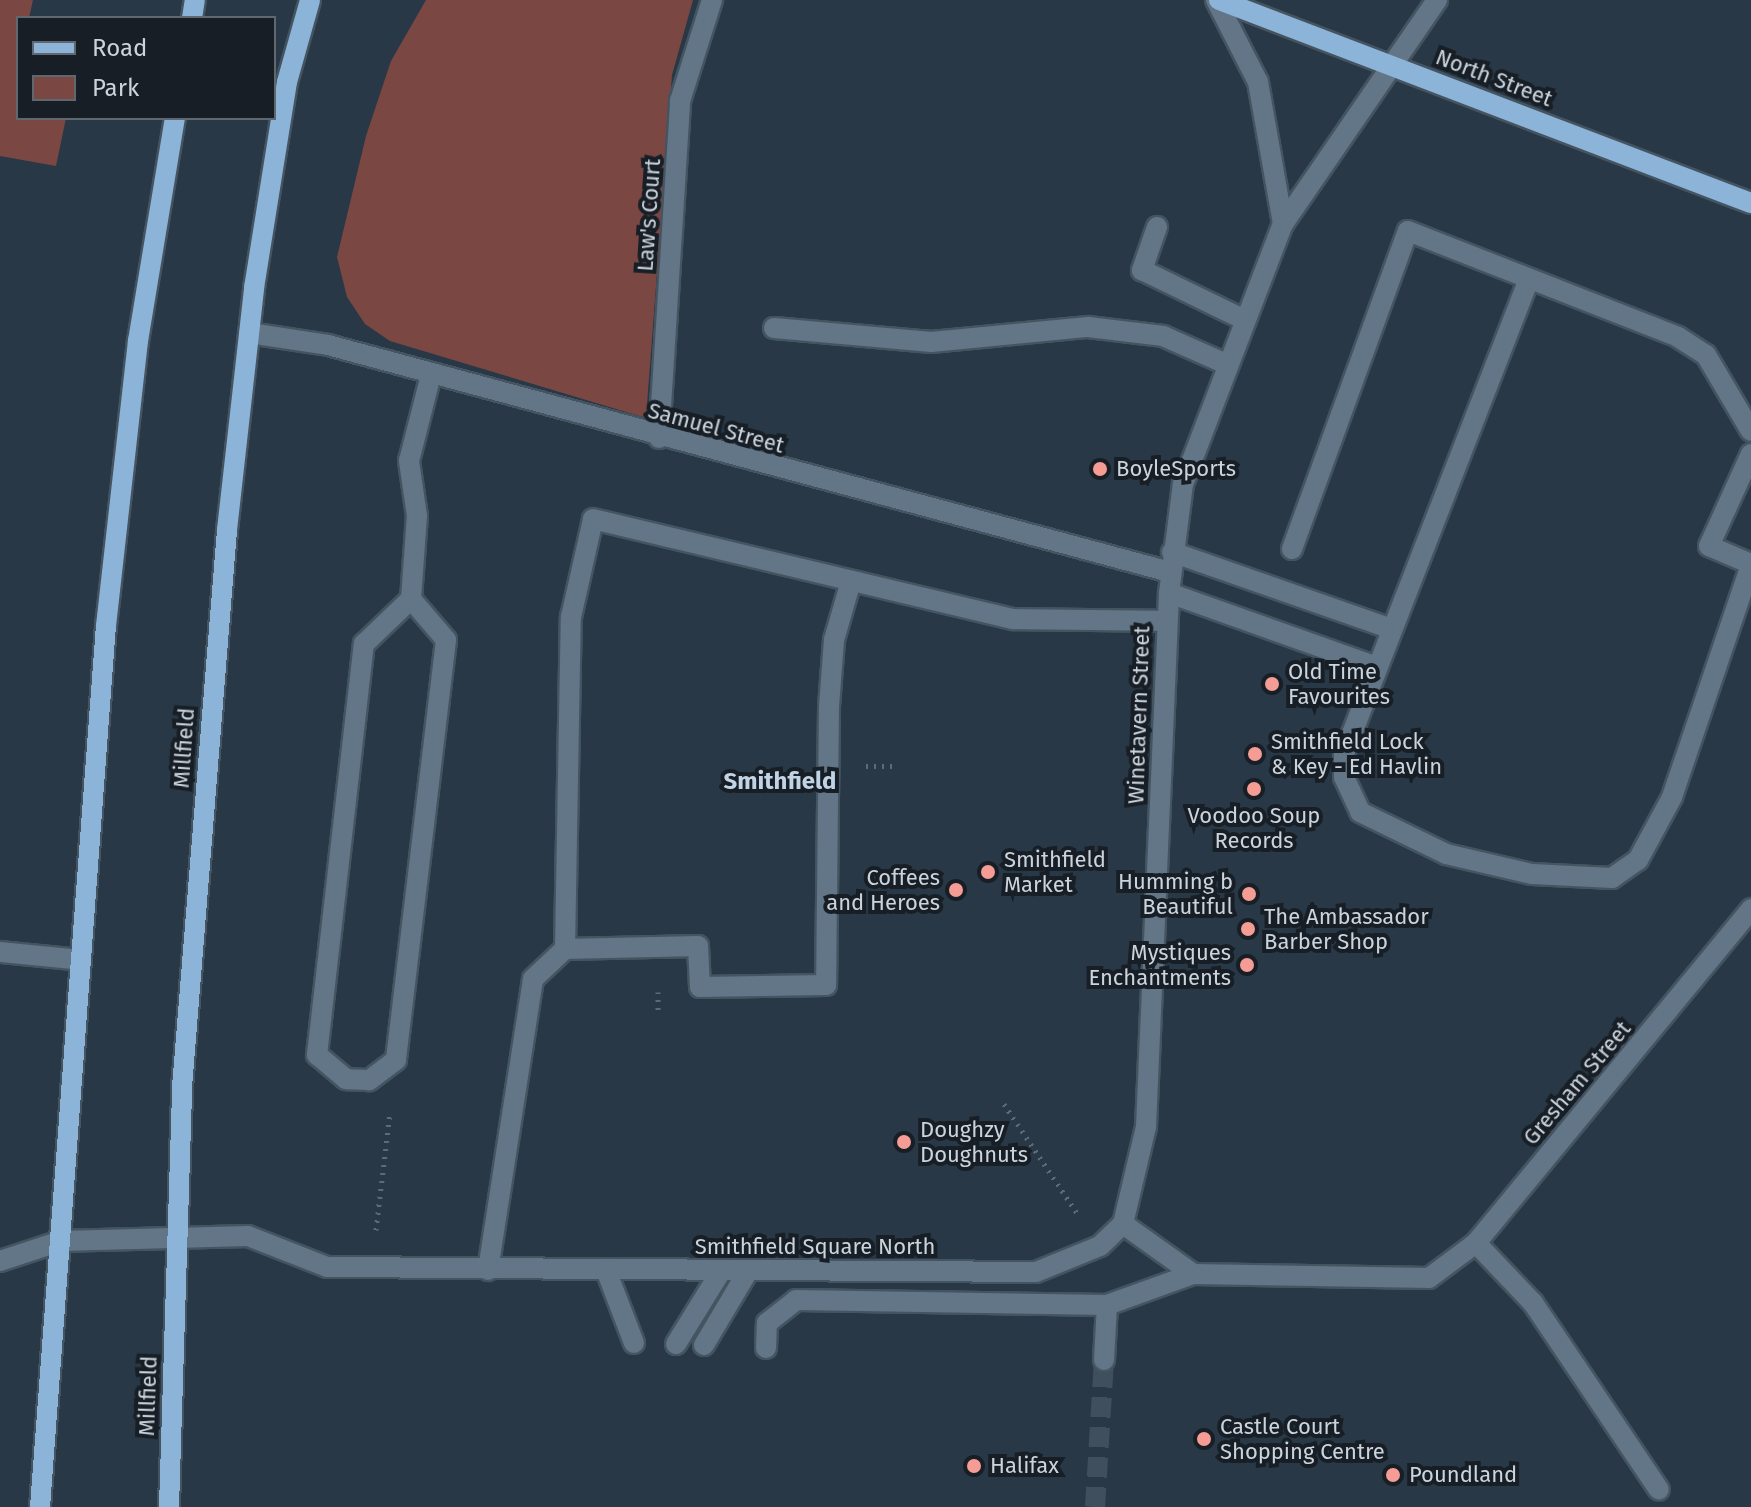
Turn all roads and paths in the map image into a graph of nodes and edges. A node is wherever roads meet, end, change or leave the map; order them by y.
1 (310, 0) edge
2 (712, 0) edge
3 (1218, 0) edge
4 (1437, 0) edge
5 (1393, 66) junction
6 (175, 120) edge
7 (1751, 203) edge
8 (1283, 224) junction
9 (1157, 227) dead end
10 (1529, 279) junction
11 (1243, 319) junction
12 (774, 328) dead end
13 (249, 333) junction
14 (1224, 363) junction
15 (431, 375) junction
16 (1751, 431) edge
17 (659, 438) junction
18 (1751, 454) edge
19 (1292, 549) dead end
20 (1171, 562) junction
21 (1751, 564) edge
22 (851, 581) junction
23 (1169, 593) junction
24 (411, 599) junction
25 (1167, 621) junction
26 (1389, 628) junction
27 (1374, 666) junction
28 (1751, 909) edge
29 (565, 949) junction
30 (0, 952) edge
31 (81, 960) junction
32 (1004, 1104) dead end
33 (390, 1106) dead end
34 (1123, 1224) junction
35 (176, 1237) junction
36 (61, 1241) junction
37 (1476, 1243) junction
38 (1100, 1246) junction
39 (0, 1261) edge
40 (372, 1268) junction
41 (488, 1270) junction
42 (606, 1270) junction
43 (721, 1271) junction
44 (748, 1271) junction
45 (1193, 1274) junction
46 (1107, 1305) junction
47 (634, 1343) dead end
48 (676, 1344) dead end
49 (704, 1345) dead end
50 (766, 1348) dead end
51 (1104, 1360) tunnel mouth
52 (1659, 1490) dead end
53 (40, 1507) edge
54 (169, 1507) edge

1 - 13 main road, Millfield
2 - 17 street, Law's Court
3 - 5 main road, North Street
3 - 8 street
4 - 5 street, Winetavern Street
5 - 7 main road, North Street
5 - 8 street, Winetavern Street
6 - 31 main road
8 - 11 street, Winetavern Street
9 - 11 street
10 - 16 street
10 - 19 street
10 - 26 street
11 - 14 street, Winetavern Street
12 - 14 street
13 - 15 street, Samuel Street
13 - 35 main road, Millfield
14 - 20 street, Winetavern Street
15 - 17 street, Samuel Street
15 - 24 street
17 - 20 street, Samuel Street
18 - 21 street
20 - 23 street, Winetavern Street
20 - 26 street, Samuel Street
21 - 27 street
22 - 25 street
22 - 29 street
22 - 29 street
23 - 25 street, Winetavern Street
23 - 27 street
24 - 24 street
25 - 34 street, Winetavern Street
26 - 27 street
28 - 37 street, Gresham Street
29 - 41 street
30 - 31 street
31 - 36 main road
32 - 38 path
33 - 40 path
34 - 38 street, Smithfield Square North
34 - 45 street
35 - 36 street, Smithfield Square North
35 - 40 street, Smithfield Square North
35 - 54 main road, Millfield
36 - 39 street, Smithfield Square North
36 - 53 main road
37 - 45 street, Gresham Street
37 - 52 street
38 - 44 street, Smithfield Square North
40 - 41 street, Smithfield Square North
41 - 42 street, Smithfield Square North
42 - 43 street, Smithfield Square North
42 - 47 street
43 - 44 street, Smithfield Square North
43 - 48 street
44 - 49 street
45 - 46 street
46 - 50 street
46 - 51 street

